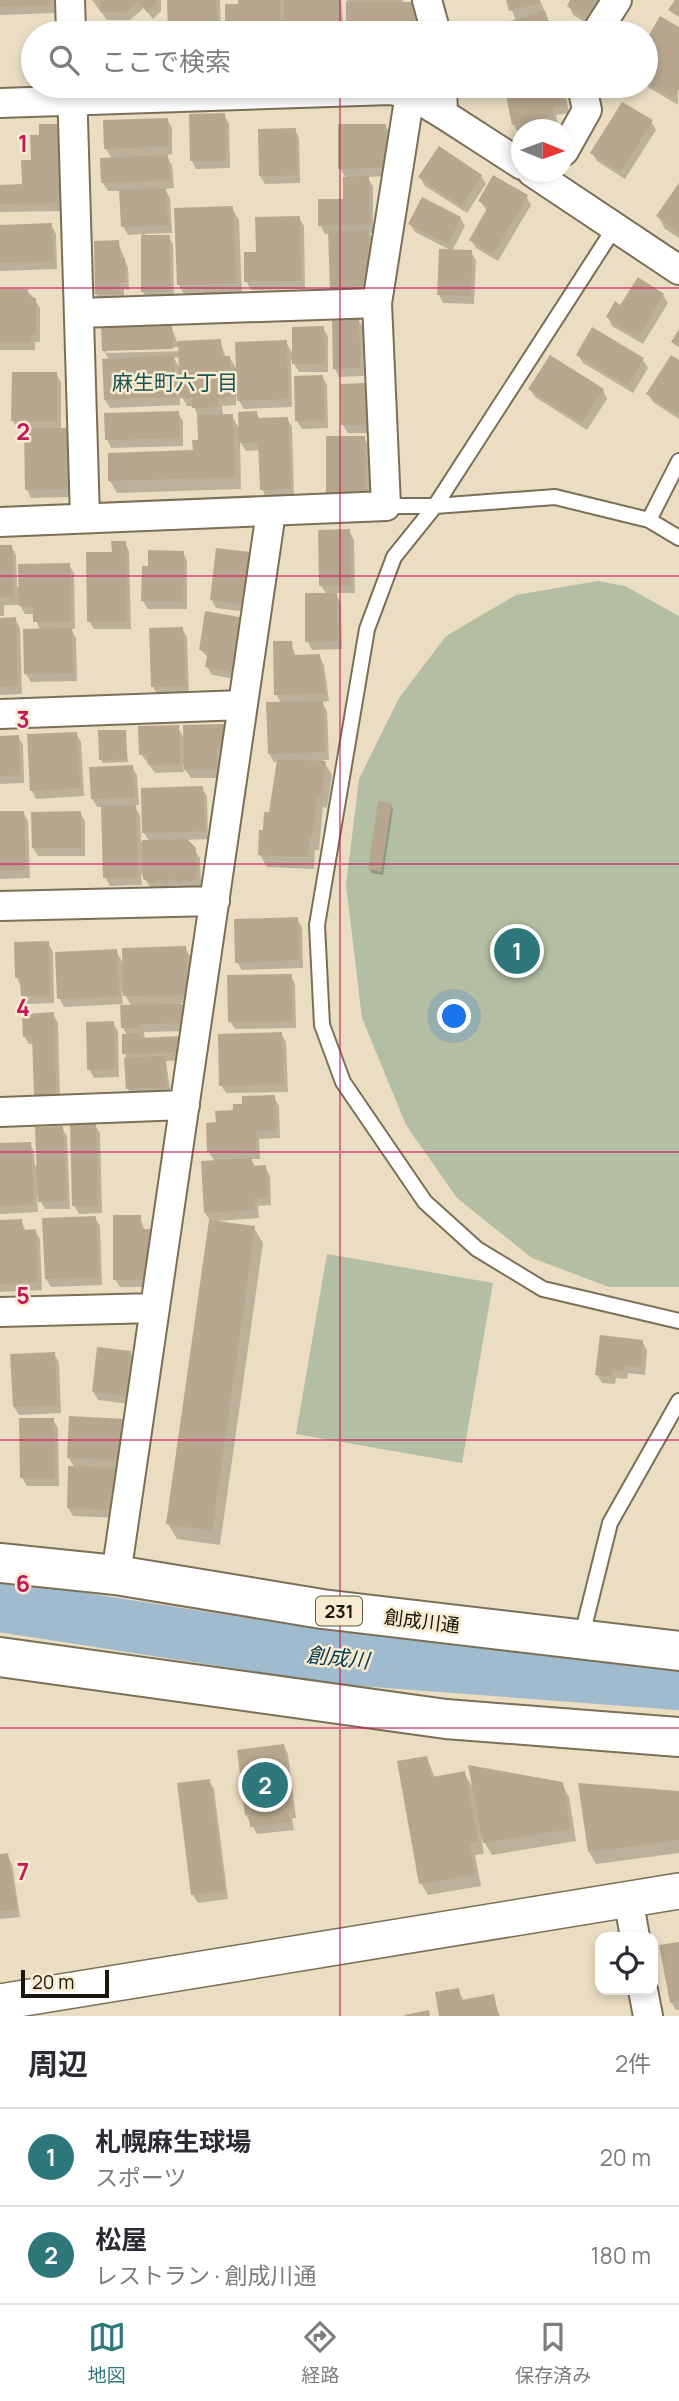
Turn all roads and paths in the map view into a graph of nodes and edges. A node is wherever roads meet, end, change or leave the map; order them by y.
1 (70, 0) edge
2 (427, 0) edge
3 (617, 0) edge
4 (71, 21) edge
5 (433, 21) edge
6 (604, 21) edge
7 (36, 98) edge
8 (72, 98) edge
9 (409, 98) edge
10 (417, 98) edge
11 (442, 98) edge
12 (584, 98) edge
13 (0, 103) edge
14 (443, 114) junction
15 (574, 133) edge
16 (511, 158) edge
17 (553, 182) edge
18 (615, 227) junction
19 (679, 270) edge
20 (377, 303) junction
21 (79, 313) junction
22 (679, 461) edge
23 (386, 506) junction
24 (435, 506) junction
25 (271, 512) junction
26 (85, 518) junction
27 (649, 520) junction
28 (0, 522) edge
29 (679, 538) edge
30 (243, 705) junction
31 (0, 714) edge
32 (215, 901) junction
33 (0, 906) edge
34 (185, 1105) junction
35 (0, 1112) edge
36 (155, 1308) junction
37 (0, 1312) edge
38 (679, 1321) edge
39 (679, 1401) edge
40 (0, 1563) edge
41 (116, 1575) junction
42 (580, 1640) junction
43 (679, 1651) edge
44 (0, 1657) edge
45 (679, 1737) edge
46 (679, 1891) edge
47 (628, 1898) junction
48 (634, 1932) edge
49 (644, 1995) edge
50 (6, 2006) edge
51 (648, 2016) edge

1 - 4 street
2 - 5 street
3 - 6 street
7 - 13 street
8 - 21 street
9 - 20 street
10 - 14 street
11 - 14 street
12 - 15 street
14 - 16 street
17 - 18 street
18 - 19 street
18 - 24 lane
20 - 21 street
20 - 23 street
21 - 26 street
22 - 27 lane
23 - 24 lane
23 - 25 street
24 - 27 lane
24 - 38 lane
25 - 26 street
25 - 30 street
26 - 28 street
27 - 29 lane
30 - 31 street
30 - 32 street
32 - 33 street
32 - 34 street
34 - 35 street
34 - 36 street
36 - 37 street
36 - 41 street
39 - 42 lane
40 - 41 highway, 創成川通 / 231
41 - 42 highway, 創成川通 / 231
42 - 43 highway, 創成川通 / 231
44 - 45 highway
46 - 47 street
47 - 48 street
47 - 50 street
49 - 51 street

